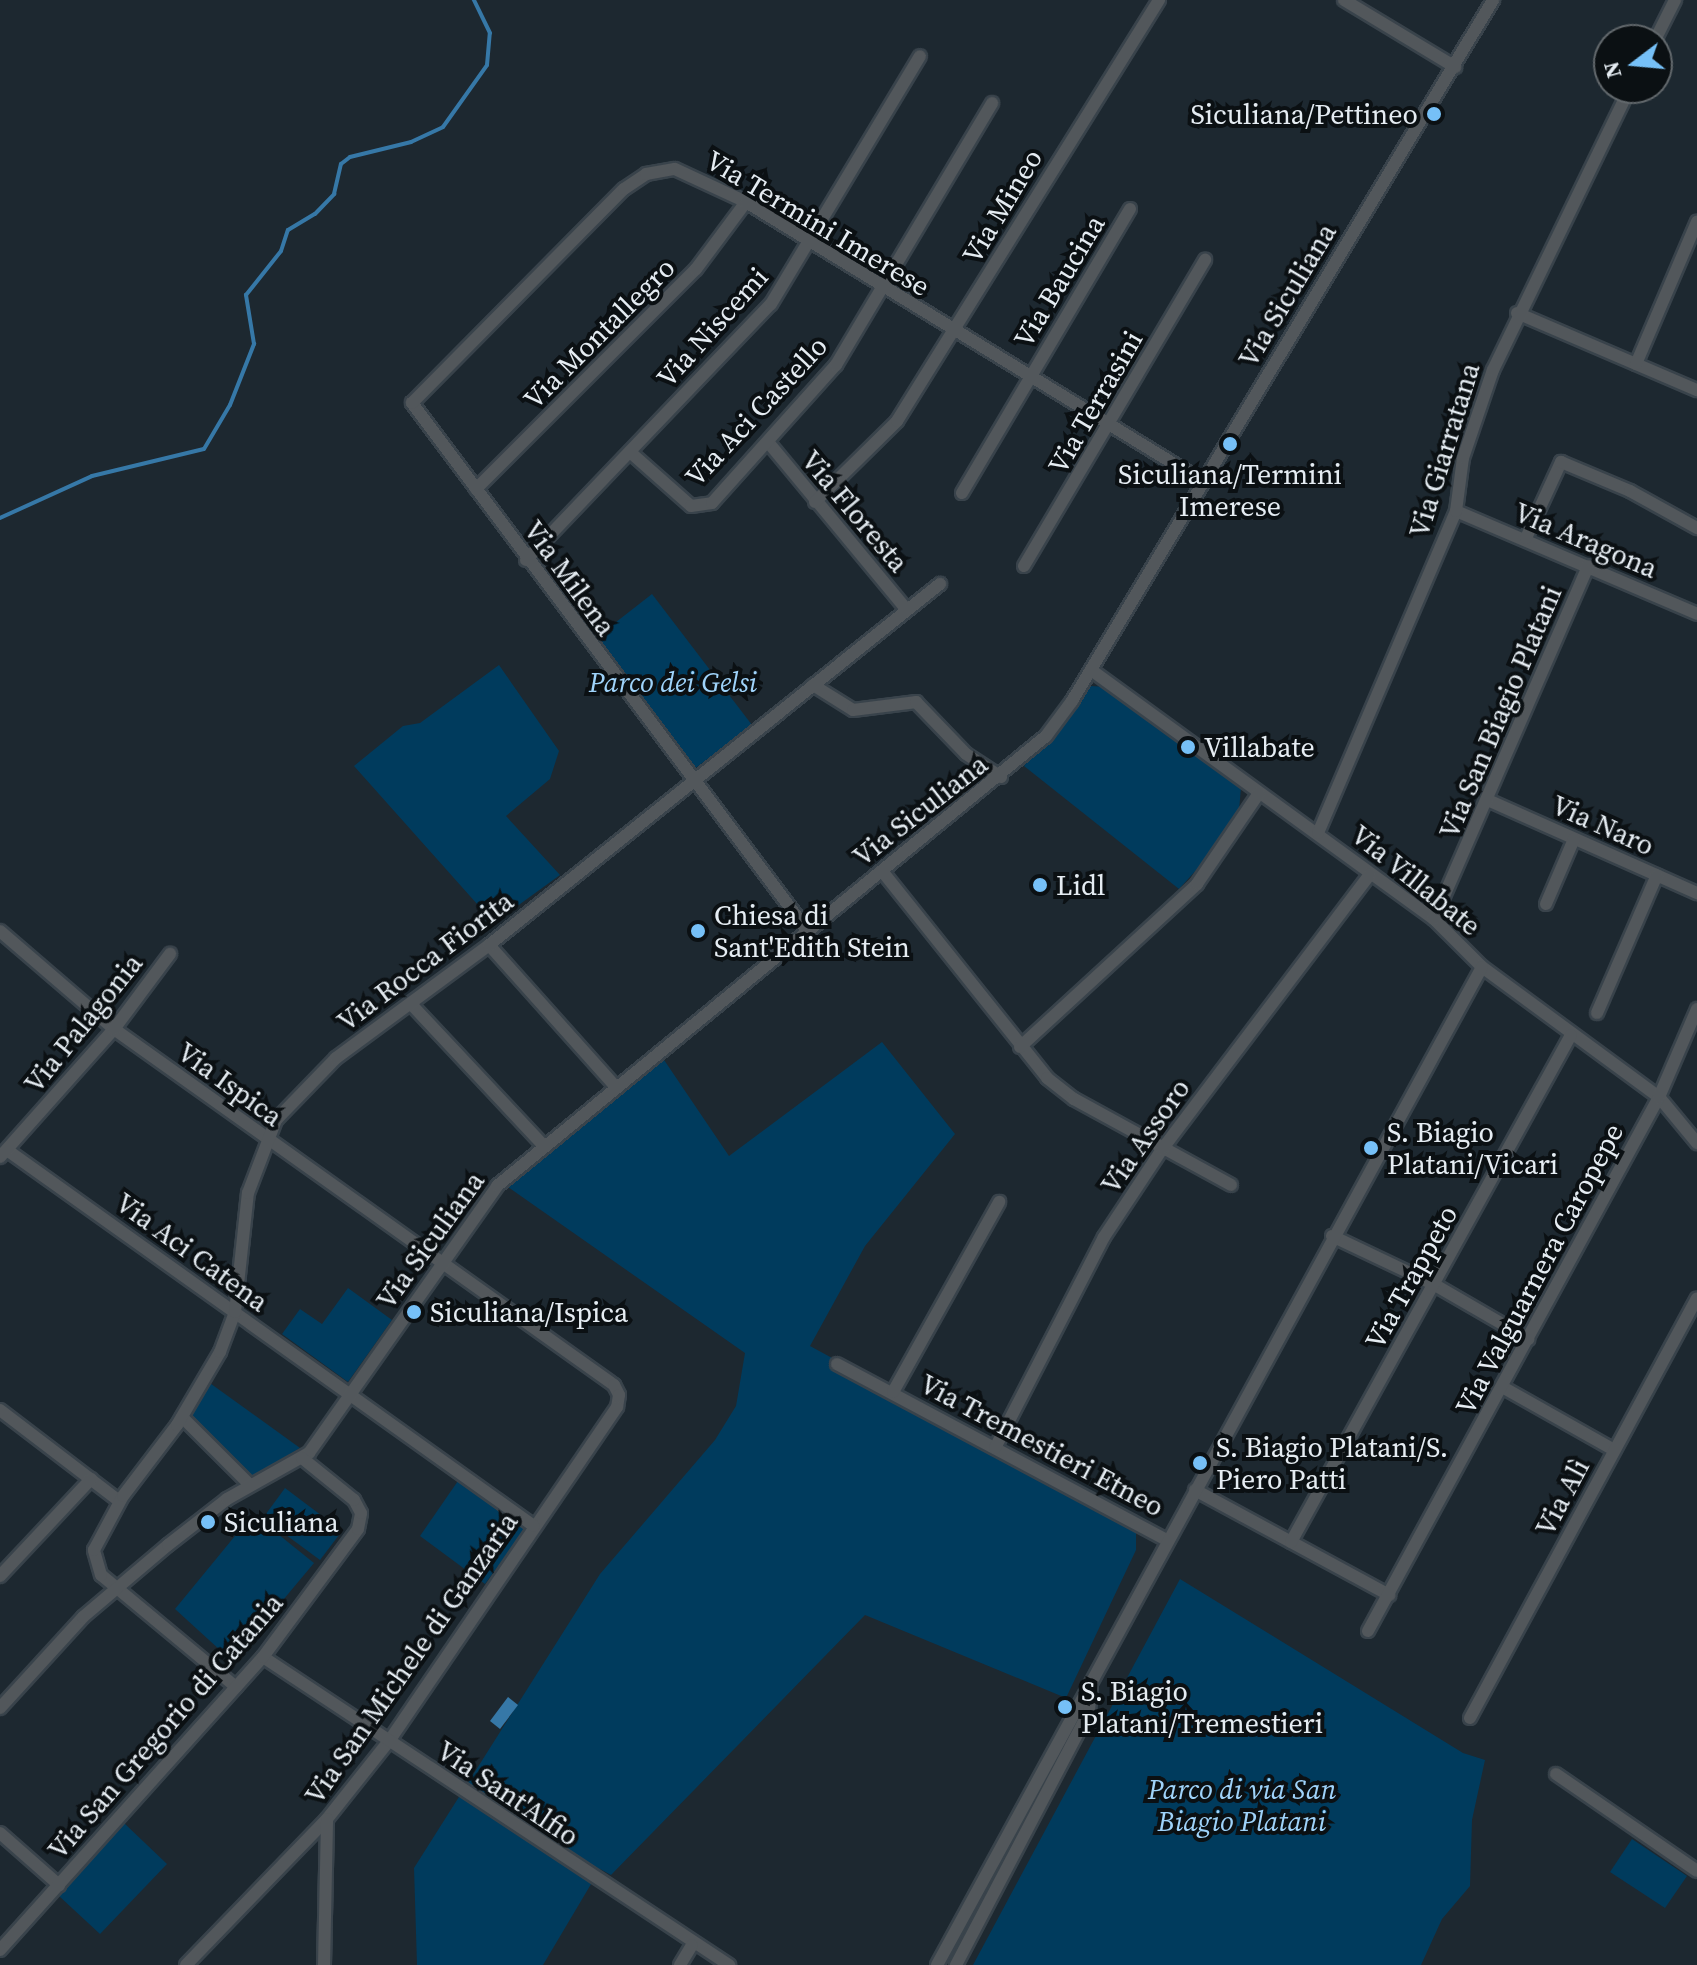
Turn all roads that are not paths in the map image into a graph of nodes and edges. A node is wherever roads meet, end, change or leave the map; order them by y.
1 (1159, 0) edge
2 (1344, 0) edge
3 (1493, 0) edge
4 (1675, 0) edge
5 (1663, 24) edge
6 (920, 56) dead end
7 (1455, 67) junction
8 (992, 103) dead end
9 (1622, 104) edge
10 (746, 202) junction
11 (1130, 209) dead end
12 (1697, 222) edge
13 (812, 243) junction
14 (1205, 260) dead end
15 (882, 289) junction
16 (1517, 313) junction
17 (953, 332) junction
18 (1636, 364) junction
19 (1029, 377) junction
20 (1697, 390) edge
21 (412, 403) joint
22 (1112, 425) junction
23 (768, 442) junction
24 (630, 452) junction
25 (1202, 481) junction
26 (476, 489) junction
27 (962, 493) dead end
28 (815, 502) junction
29 (1456, 511) junction
30 (1697, 528) edge
31 (1526, 538) junction
32 (526, 560) junction
33 (1024, 566) dead end
34 (1588, 566) junction
35 (940, 584) dead end
36 (907, 610) junction
37 (1697, 614) edge
38 (1091, 670) junction
39 (813, 685) junction
40 (1001, 777) junction
41 (691, 781) junction
42 (1259, 793) junction
43 (1490, 801) junction
44 (1318, 833) junction
45 (1574, 839) junction
46 (882, 871) junction
47 (1370, 874) junction
48 (1657, 875) junction
49 (1697, 893) edge
50 (1546, 904) dead end
51 (1434, 919) junction
52 (807, 930) junction
53 (0, 931) edge
54 (489, 945) junction
55 (170, 954) dead end
56 (1482, 967) junction
57 (411, 1004) junction
58 (1697, 1009) edge
59 (1597, 1013) dead end
60 (114, 1029) junction
61 (1571, 1035) junction
62 (1020, 1047) junction
63 (615, 1086) junction
64 (1659, 1097) junction
65 (266, 1140) junction
66 (1697, 1143) edge
67 (543, 1145) junction
68 (1163, 1148) junction
69 (4, 1154) edge
70 (1231, 1185) dead end
71 (999, 1202) dead end
72 (1332, 1236) junction
73 (441, 1264) junction
74 (1435, 1285) junction
75 (1697, 1299) edge
76 (235, 1312) junction
77 (1528, 1339) junction
78 (837, 1364) dead end
79 (1504, 1388) junction
80 (893, 1392) junction
81 (349, 1395) junction
82 (619, 1395) joint
83 (0, 1410) edge
84 (182, 1417) junction
85 (995, 1448) junction
86 (1614, 1450) junction
87 (302, 1458) junction
88 (91, 1479) junction
89 (250, 1485) junction
90 (1195, 1490) junction
91 (119, 1501) junction
92 (534, 1526) junction
93 (1167, 1540) junction
94 (1291, 1542) junction
95 (0, 1576) edge
96 (117, 1588) junction
97 (1389, 1595) junction
98 (1368, 1631) dead end
99 (263, 1657) junction
100 (1091, 1682) junction
101 (236, 1687) junction
102 (0, 1708) edge
103 (1470, 1718) dead end
104 (389, 1741) junction
105 (1556, 1774) dead end
106 (327, 1819) junction
107 (0, 1833) edge
108 (1697, 1871) edge
109 (59, 1885) junction
110 (692, 1945) junction
111 (0, 1950) edge
112 (186, 1965) edge
113 (324, 1965) edge
114 (680, 1965) edge
115 (729, 1965) edge
116 (937, 1965) edge
117 (956, 1965) edge

1 - 17 street, Via Mineo
2 - 7 street
3 - 7 street, Via Siculiana
4 - 5 street
6 - 13 street, Via Niscemi
7 - 25 street, Via Siculiana
8 - 15 street, Via Aci Castello
9 - 16 street, Via Giarratana
10 - 13 street, Via Termini Imerese
10 - 21 street, Via Termini Imerese
10 - 26 street, Via Montallegro
11 - 19 street, Via Baucina
12 - 18 street
13 - 15 street, Via Termini Imerese
13 - 24 street, Via Niscemi
14 - 22 street, Via Terrasini
15 - 17 street, Via Termini Imerese
15 - 23 street, Via Aci Castello
16 - 18 street
16 - 29 street, Via Giarratana
17 - 19 street, Via Termini Imerese
17 - 28 street, Via Mineo
18 - 20 street
19 - 22 street, Via Termini Imerese
19 - 27 street, Via Baucina
21 - 26 street, Via Milena
22 - 25 street, Via Termini Imerese
22 - 33 street, Via Terrasini
23 - 24 street, Via Aci Castello
23 - 28 street, Via Floresta
24 - 32 street, Via Niscemi
25 - 38 street, Via Siculiana
26 - 32 street, Via Milena
28 - 36 street, Via Floresta
29 - 31 street, Via Aragona
29 - 44 street, Via Giarratana
30 - 31 street
31 - 34 street, Via Aragona
32 - 41 street, Via Milena
34 - 37 street, Via Aragona
34 - 43 street, Via San Biagio Platani
35 - 36 street, Via Rocca Fiorita
36 - 39 street, Via Rocca Fiorita
38 - 40 street, Via Siculiana
38 - 42 street, Via Villabate
39 - 40 street
39 - 41 street, Via Rocca Fiorita
40 - 46 street, Via Siculiana
41 - 52 street, Via Milena
41 - 54 street, Via Rocca Fiorita
42 - 44 street, Via Villabate
42 - 62 street
43 - 45 street, Via Naro
43 - 51 street, Via San Biagio Platani
44 - 47 street, Via Villabate
45 - 48 street, Via Naro
45 - 50 street
46 - 52 street, Via Siculiana
46 - 62 street
47 - 51 street, Via Villabate
47 - 68 street, Via Assoro
48 - 49 street, Via Naro
48 - 59 street
51 - 56 street, Via Villabate
52 - 63 street, Via Siculiana
53 - 60 street, Via Ispica
54 - 57 street, Via Rocca Fiorita
54 - 63 street
55 - 60 street, Via Palagonia
56 - 61 street, Via Villabate
56 - 72 street
57 - 65 street, Via Rocca Fiorita
57 - 67 street
58 - 64 street, Via Valguarnera Caropepe
60 - 65 street, Via Ispica
60 - 69 street, Via Palagonia
61 - 64 street, Via Villabate
61 - 74 street, Via Trappeto
62 - 68 street
63 - 67 street, Via Siculiana
64 - 66 street, Via Villabate
64 - 77 street, Via Valguarnera Caropepe
65 - 73 street, Via Ispica
65 - 76 street, Via Rocca Fiorita
67 - 73 street, Via Siculiana
68 - 70 street
68 - 85 street, Via Assoro
69 - 76 street, Via Aci Catena
71 - 80 street, Via Tremestieri Etneo
72 - 74 street
72 - 90 street
73 - 81 street, Via Siculiana
73 - 82 street, Via Ispica
74 - 77 street
74 - 94 street, Via Trappeto
75 - 86 street, Via Alì
76 - 81 street, Via Aci Catena
76 - 84 street, Via Rocca Fiorita
77 - 79 street, Via Valguarnera Caropepe
78 - 80 street, Via Tremestieri Etneo
79 - 86 street
79 - 97 street, Via Valguarnera Caropepe
80 - 85 street, Via Tremestieri Etneo
81 - 87 street, Via Siculiana
81 - 92 street, Via Aci Catena
82 - 92 street, Via San Michele di Ganzaria
83 - 88 street
84 - 89 street
84 - 91 street, Via Rocca Fiorita
85 - 93 street, Via Tremestieri Etneo
86 - 103 street, Via Alì
87 - 89 street, Via Siculiana
87 - 99 street, Via San Gregorio di Catania
88 - 91 street
88 - 95 street
89 - 96 street, Via Siculiana
90 - 93 street
90 - 94 street
91 - 96 street
92 - 104 street, Via San Michele di Ganzaria
93 - 100 street
94 - 97 street
96 - 101 street
96 - 102 street, Via Siculiana
97 - 98 street, Via Valguarnera Caropepe
99 - 101 street, Via San Gregorio di Catania
99 - 104 street, Via Sant'Alfio
100 - 116 street
100 - 117 street
101 - 109 street, Via San Gregorio di Catania
104 - 106 street, Via San Michele di Ganzaria
104 - 110 street, Via Sant'Alfio
105 - 108 street
106 - 112 street, Via San Michele di Ganzaria
106 - 113 street
107 - 109 street
109 - 111 street, Via San Gregorio di Catania
110 - 114 street
110 - 115 street, Via Sant'Alfio

